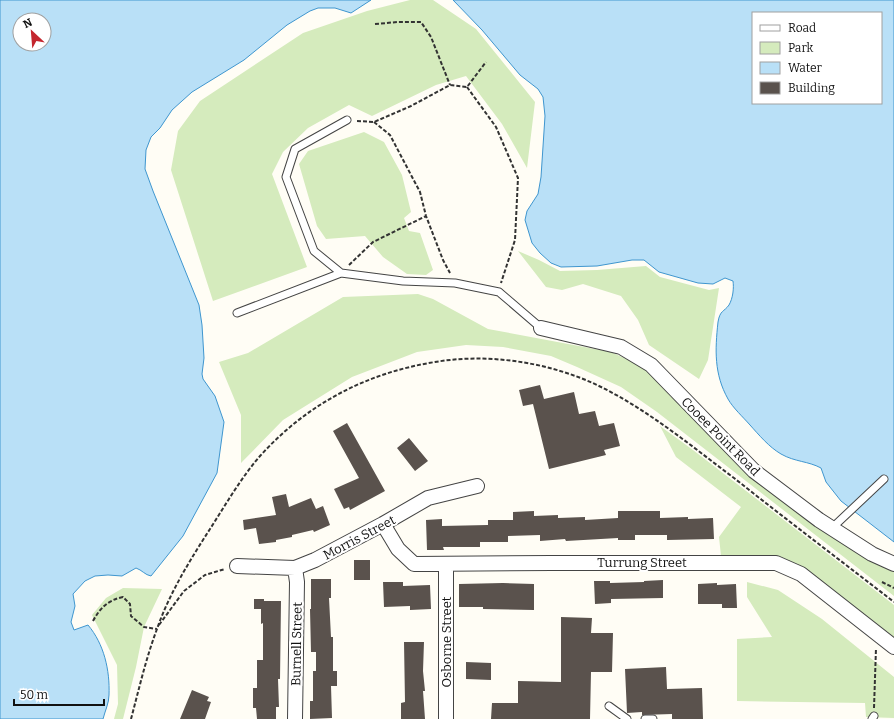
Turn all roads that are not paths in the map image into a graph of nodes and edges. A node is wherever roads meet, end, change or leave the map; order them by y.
1 (348, 120) road end
2 (341, 273) junction
3 (236, 312) dead end
4 (541, 328) joint
5 (884, 479) dead end
6 (476, 486) dead end
7 (383, 524) junction
8 (832, 528) junction
9 (446, 564) junction
10 (894, 564) edge
11 (236, 566) road end
12 (294, 568) junction
13 (894, 648) edge
14 (609, 706) dead end
15 (295, 719) edge
16 (446, 719) edge
17 (627, 719) edge
18 (645, 719) edge
19 (653, 719) edge

1 - 2 lane
2 - 3 lane
2 - 4 lane
4 - 8 street, Cooee Point Road
5 - 8 lane
6 - 7 street, Morris Street
7 - 9 street, Turrung Street
7 - 12 street, Morris Street
8 - 10 street, Cooee Point Road
9 - 13 street, Turrung Street
9 - 16 street, Osborne Street
11 - 12 street, Morris Street
12 - 15 street, Burnell Street
14 - 17 lane
18 - 19 lane

